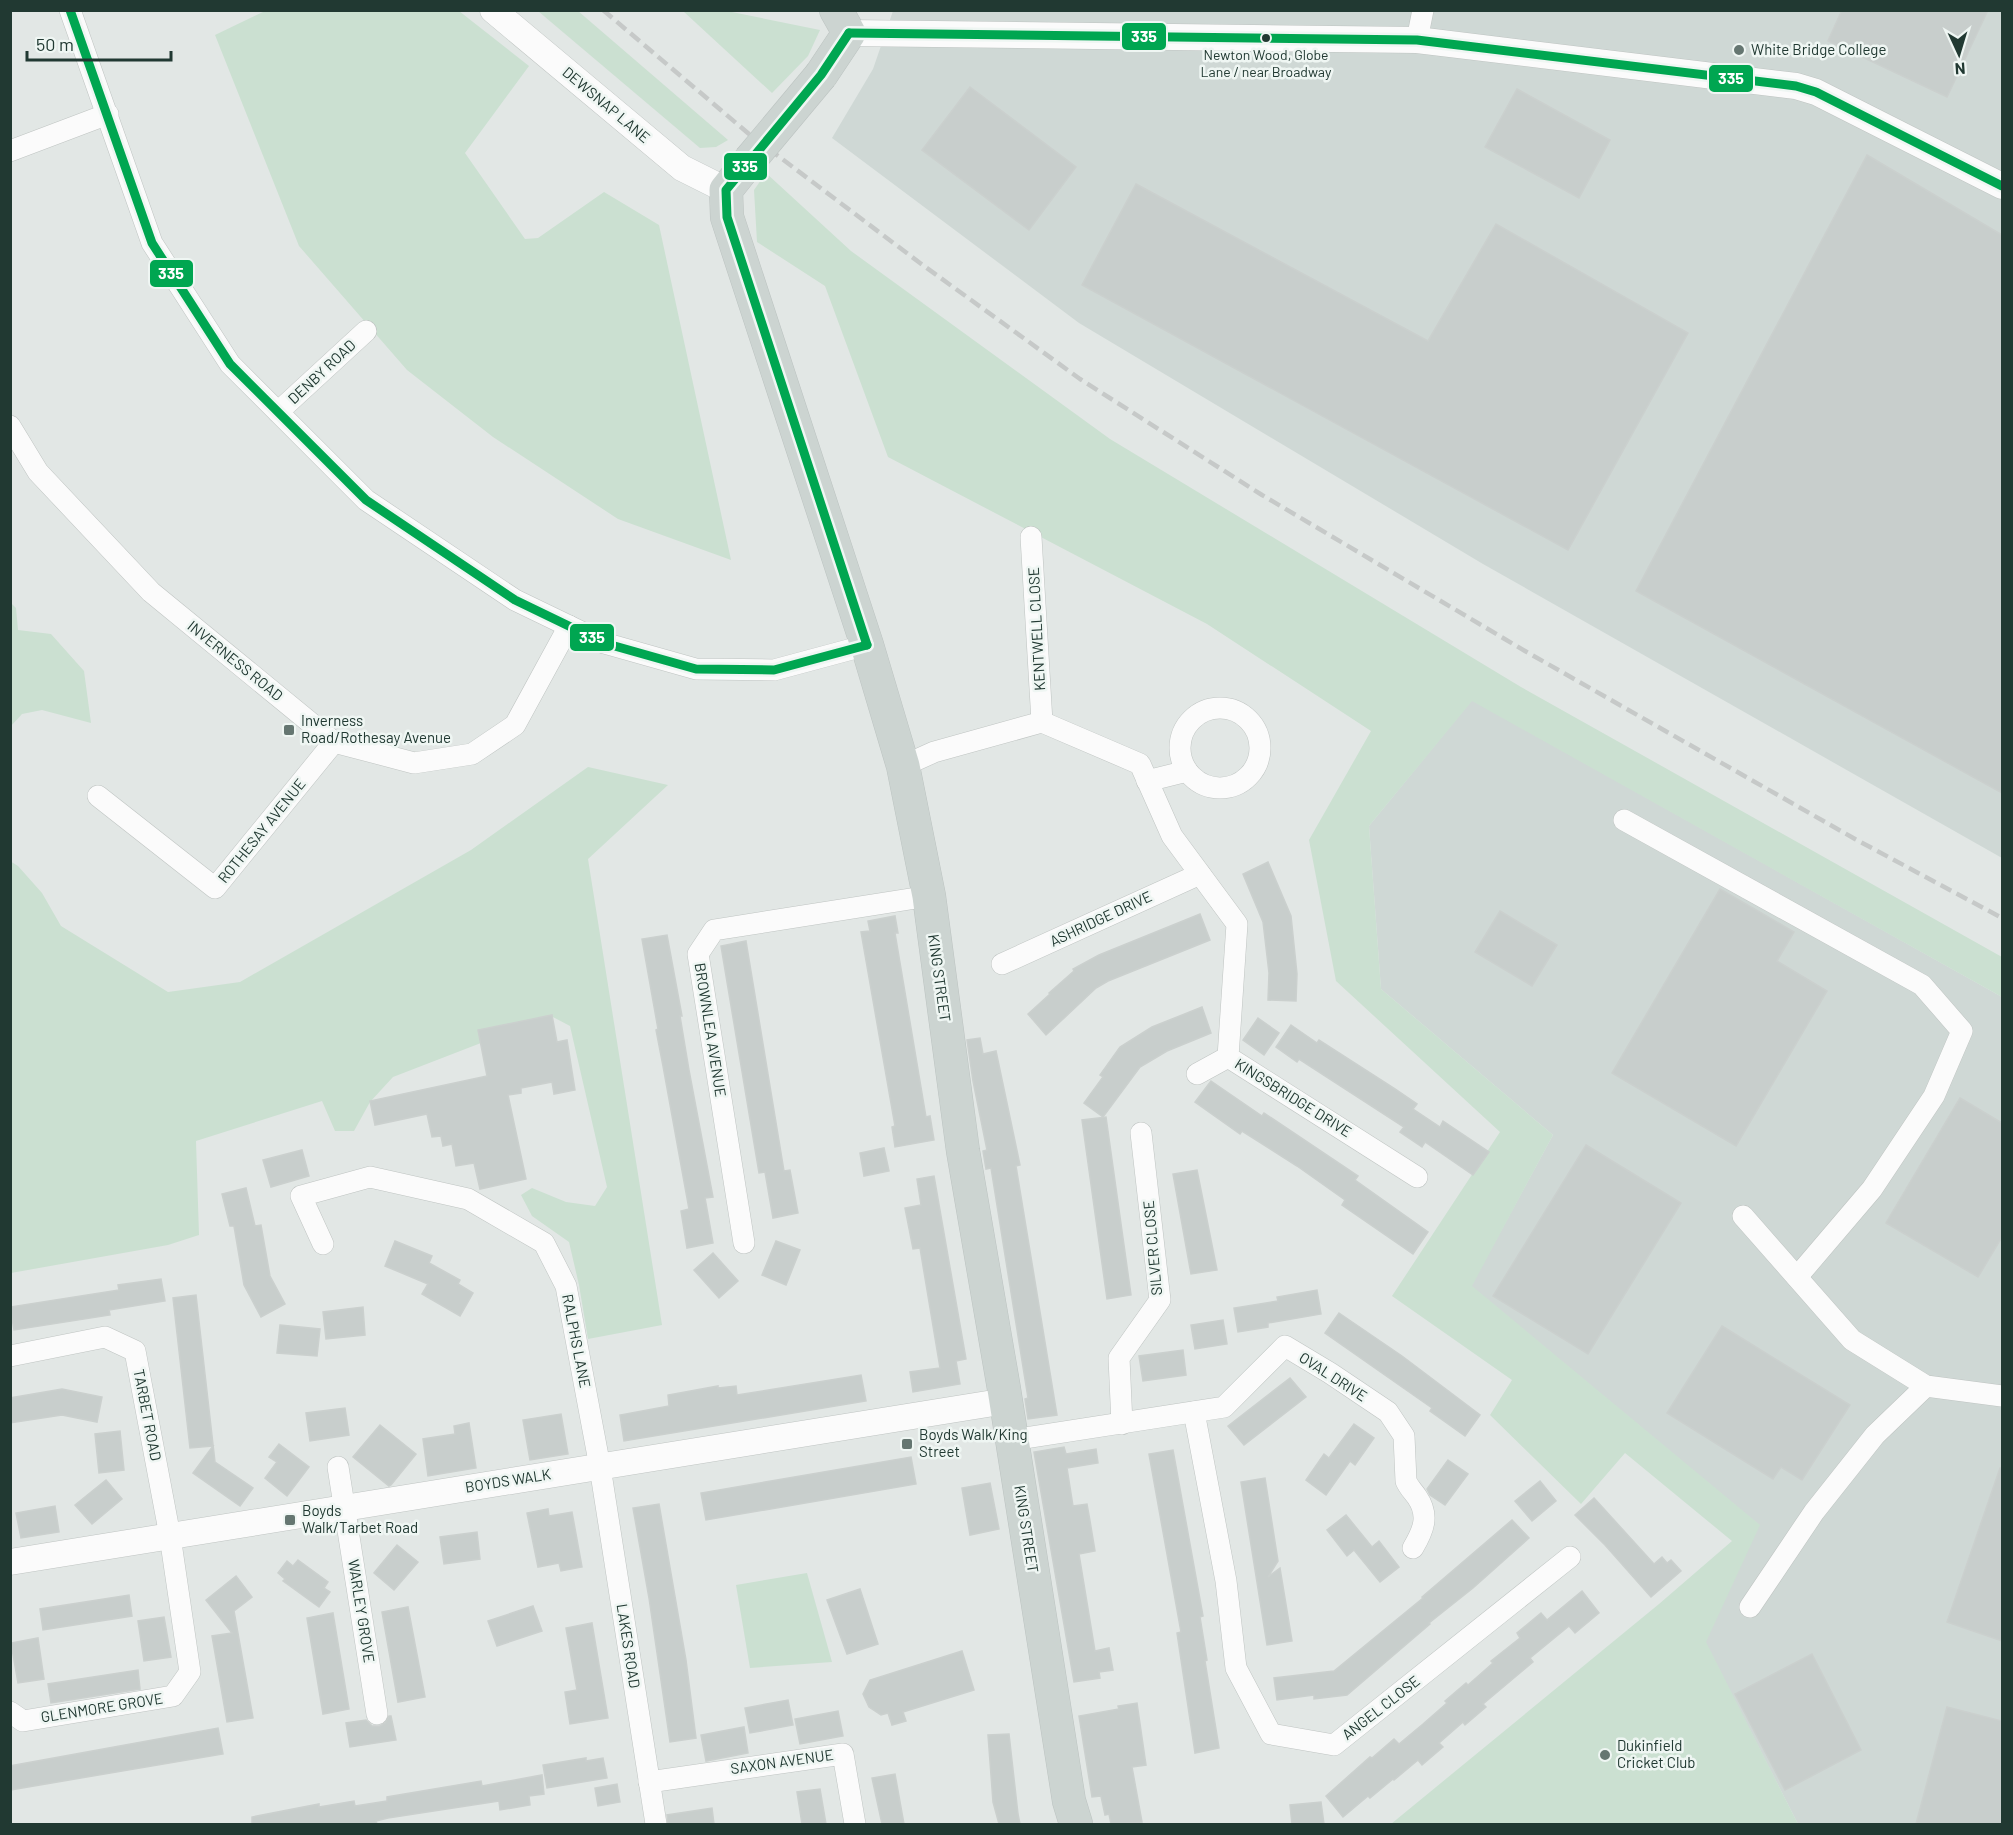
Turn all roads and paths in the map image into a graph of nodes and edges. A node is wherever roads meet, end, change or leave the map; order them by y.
1 (70, 10) edge
2 (493, 10) edge
3 (1423, 10) edge
4 (843, 22) edge
5 (1417, 40) junction
6 (108, 114) junction
7 (10, 151) edge
8 (2002, 186) edge
9 (726, 189) junction
10 (366, 331) dead end
11 (278, 412) junction
12 (10, 426) edge
13 (1031, 537) dead end
14 (569, 626) junction
15 (867, 645) junction
16 (1042, 722) junction
17 (334, 742) junction
18 (903, 766) junction
19 (1187, 771) dead end
20 (1147, 781) junction
21 (98, 796) dead end
22 (1624, 820) dead end
23 (1200, 874) junction
24 (929, 896) junction
25 (1002, 964) dead end
26 (1228, 1057) junction
27 (1197, 1074) dead end
28 (1141, 1133) dead end
29 (1417, 1177) dead end
30 (1743, 1216) dead end
31 (744, 1243) dead end
32 (323, 1244) dead end
33 (1797, 1277) junction
34 (10, 1356) edge
35 (1926, 1386) junction
36 (2002, 1396) edge
37 (1006, 1401) junction
38 (1194, 1412) junction
39 (1122, 1424) junction
40 (1012, 1440) junction
41 (338, 1467) dead end
42 (600, 1467) junction
43 (345, 1508) junction
44 (170, 1536) junction
45 (1413, 1548) dead end
46 (1570, 1557) dead end
47 (10, 1562) edge
48 (1750, 1607) dead end
49 (10, 1712) edge
50 (377, 1714) dead end
51 (649, 1782) junction
52 (656, 1824) edge
53 (855, 1824) edge
54 (1076, 1824) edge

1 - 6 street
2 - 9 street, DEWSNAP LANE
3 - 5 street
4 - 5 street
4 - 9 main road, bridge
5 - 8 street
6 - 7 street
6 - 11 street
9 - 15 main road, KING STREET
10 - 11 street, DENBY ROAD
11 - 14 street
12 - 17 street, INVERNESS ROAD
13 - 16 street, KENTWELL CLOSE
14 - 15 street
14 - 17 street, INVERNESS ROAD
15 - 18 main road, KING STREET
16 - 18 street
16 - 20 street, KINGSBRIDGE DRIVE
17 - 21 street, ROTHESAY AVENUE
18 - 24 main road, KING STREET
19 - 20 street
20 - 23 street, KINGSBRIDGE DRIVE
22 - 33 street
23 - 25 street, ASHRIDGE DRIVE
23 - 26 street, KINGSBRIDGE DRIVE
24 - 31 street, BROWNLEA AVENUE
24 - 37 main road, KING STREET
26 - 27 street
26 - 29 street, KINGSBRIDGE DRIVE
28 - 39 street, SILVER CLOSE
30 - 33 street
32 - 42 street, RALPHS LANE
33 - 35 street
34 - 44 street, TARBET ROAD
35 - 36 street
35 - 48 street
37 - 40 main road, KING STREET
37 - 42 street, BOYDS WALK
38 - 39 street, OVAL DRIVE
38 - 45 street, OVAL DRIVE
38 - 46 street, ANGEL CLOSE
39 - 40 street, OVAL DRIVE
40 - 54 main road, KING STREET
41 - 43 street, WARLEY GROVE
42 - 43 street, BOYDS WALK
42 - 51 street, LAKES ROAD
43 - 44 street, BOYDS WALK
43 - 50 street, WARLEY GROVE
44 - 47 street, BOYDS WALK
44 - 49 street, GLENMORE GROVE
51 - 52 street, LAKES ROAD
51 - 53 street, SAXON AVENUE

